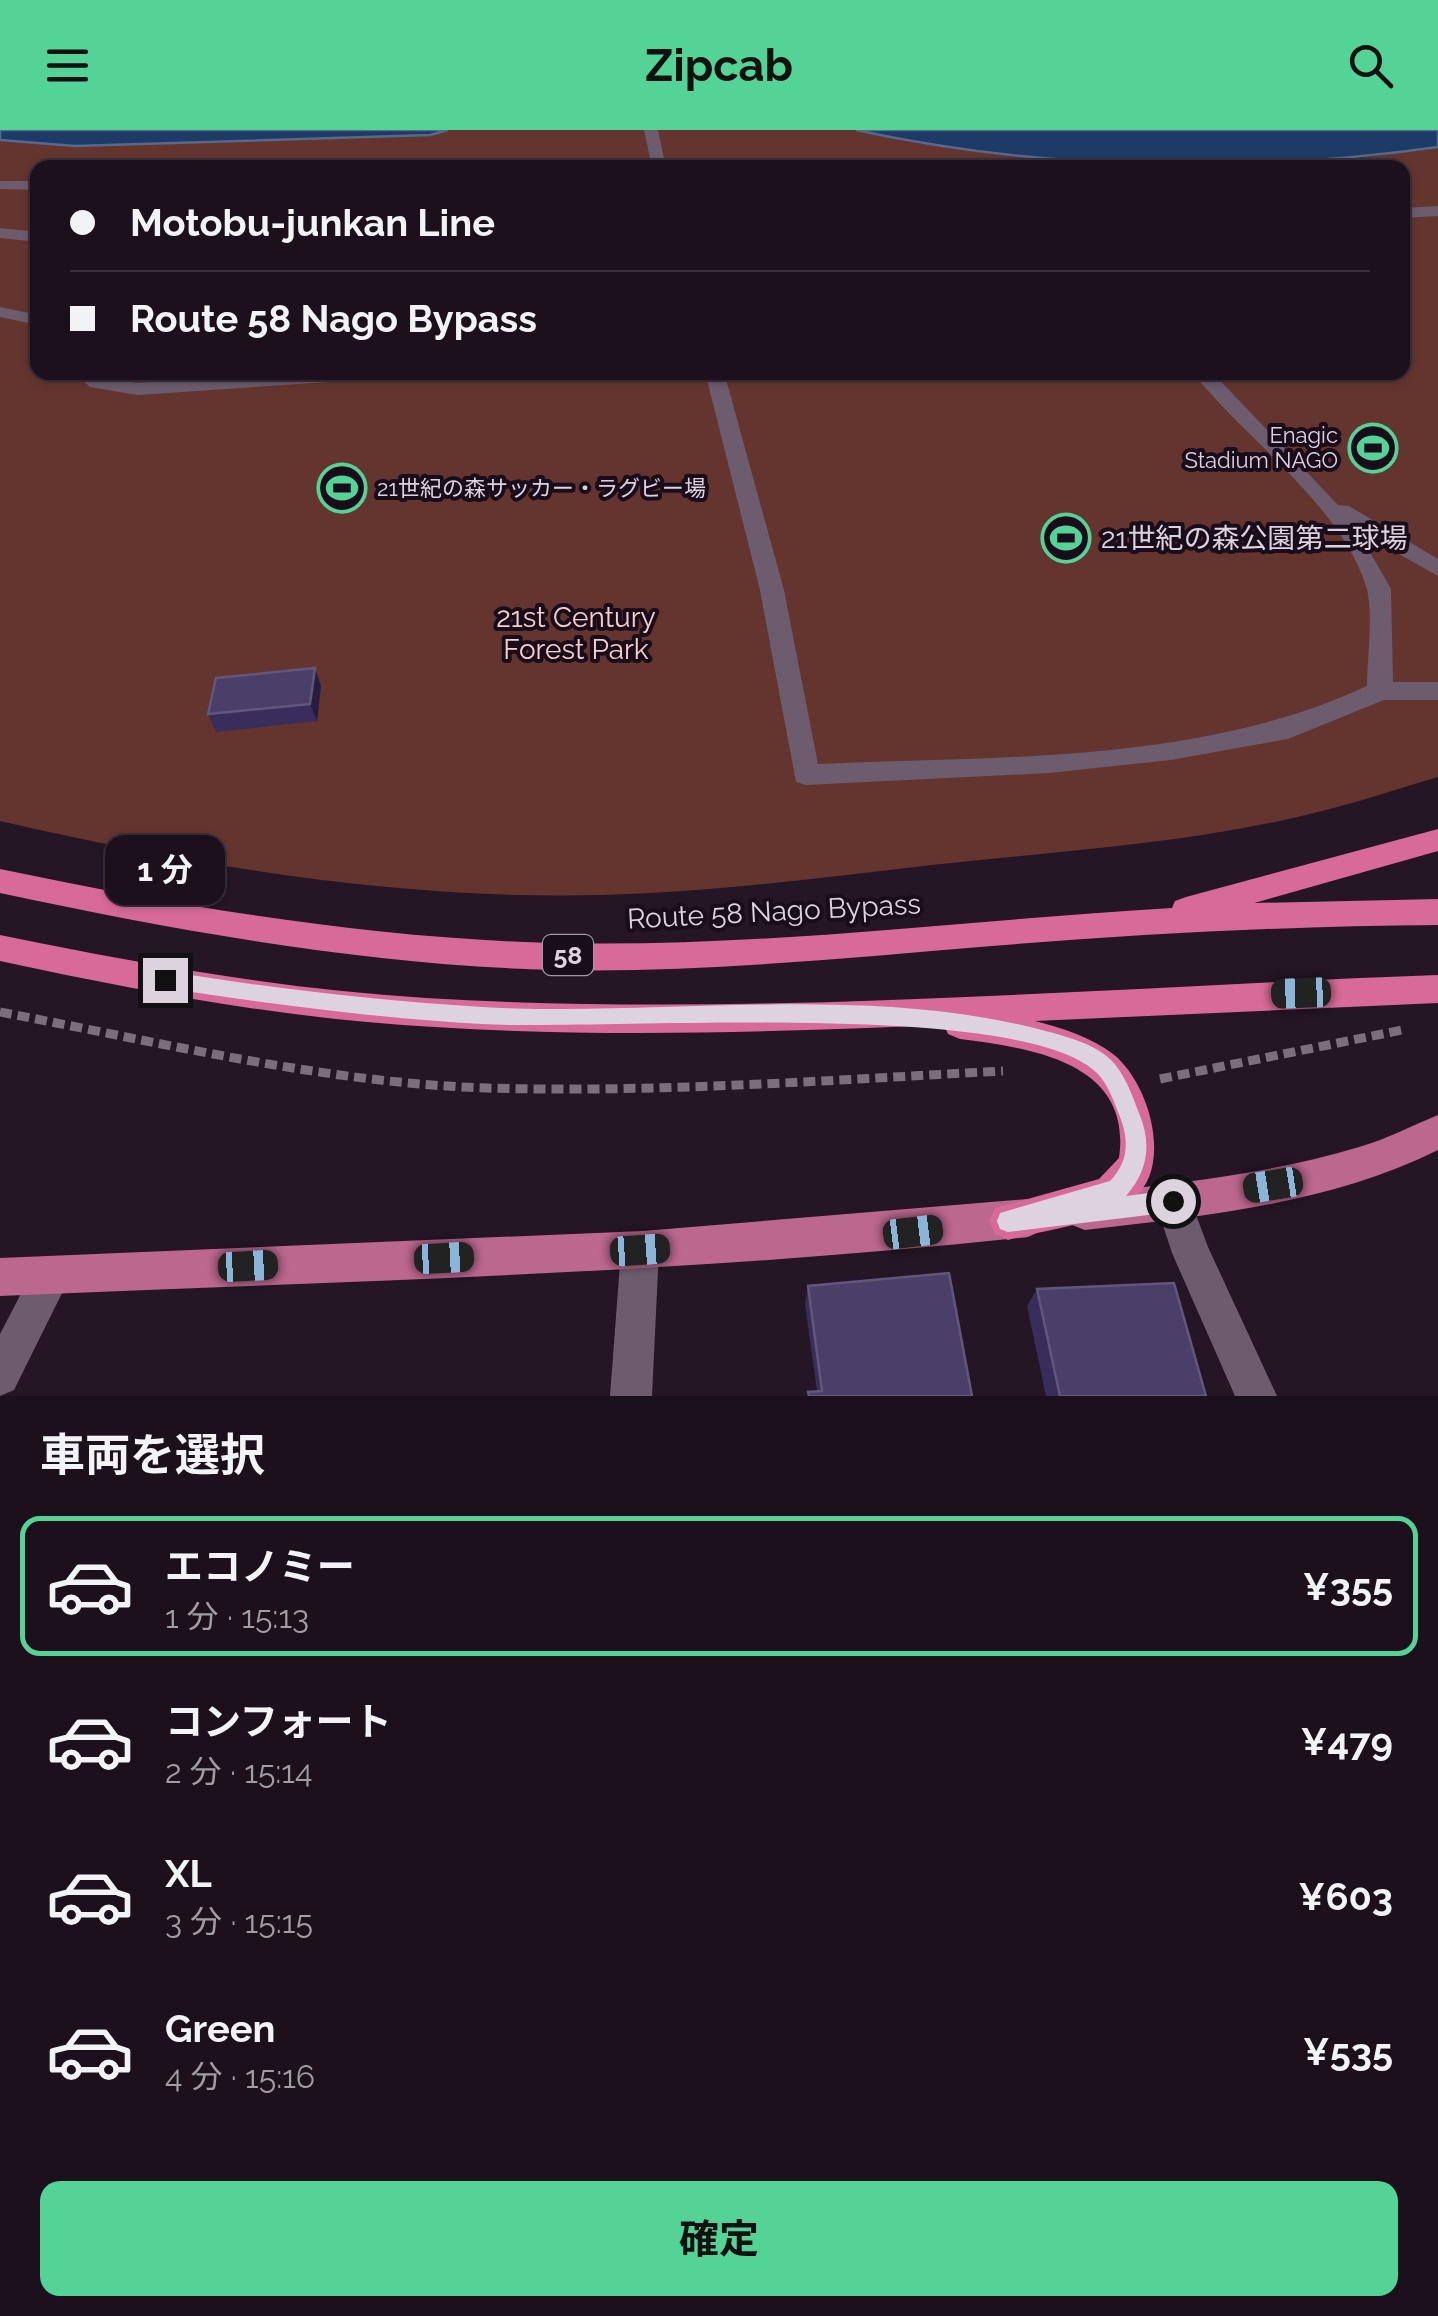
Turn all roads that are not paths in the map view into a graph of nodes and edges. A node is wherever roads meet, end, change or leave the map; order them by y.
1 (651, 130) edge
2 (657, 160) edge
3 (0, 185) edge
4 (30, 186) edge
5 (1438, 211) edge
6 (1410, 213) edge
7 (1410, 226) edge
8 (1438, 226) edge
9 (0, 233) edge
10 (30, 236) edge
11 (0, 312) edge
12 (30, 318) edge
13 (93, 380) edge
14 (270, 380) edge
15 (716, 380) edge
16 (1209, 380) edge
17 (1322, 500) junction
18 (1438, 568) edge
19 (1380, 691) junction
20 (1438, 691) edge
21 (1438, 840) edge
22 (0, 882) edge
23 (1438, 912) edge
24 (1142, 923) junction
25 (0, 948) edge
26 (1438, 989) edge
27 (894, 1016) junction
28 (1438, 1132) edge
29 (1173, 1201) junction
30 (1008, 1221) junction
31 (640, 1250) junction
32 (52, 1275) junction
33 (0, 1277) edge
34 (0, 1376) edge
35 (631, 1396) edge
36 (1256, 1396) edge

1 - 2 street
3 - 4 street
5 - 6 street
7 - 8 street
9 - 10 street
11 - 12 street
13 - 14 street
15 - 19 street
16 - 17 street
17 - 18 street
17 - 19 street
19 - 20 street
21 - 24 highway
22 - 24 highway, Route 58 Nago Bypass / 58
23 - 24 highway, Route 58 Nago Bypass / 58
25 - 27 highway, 58
26 - 27 highway, 58
27 - 30 highway
28 - 29 main road
29 - 30 main road
29 - 36 street
30 - 31 main road
31 - 32 main road
31 - 35 street
32 - 33 main road
32 - 34 street

